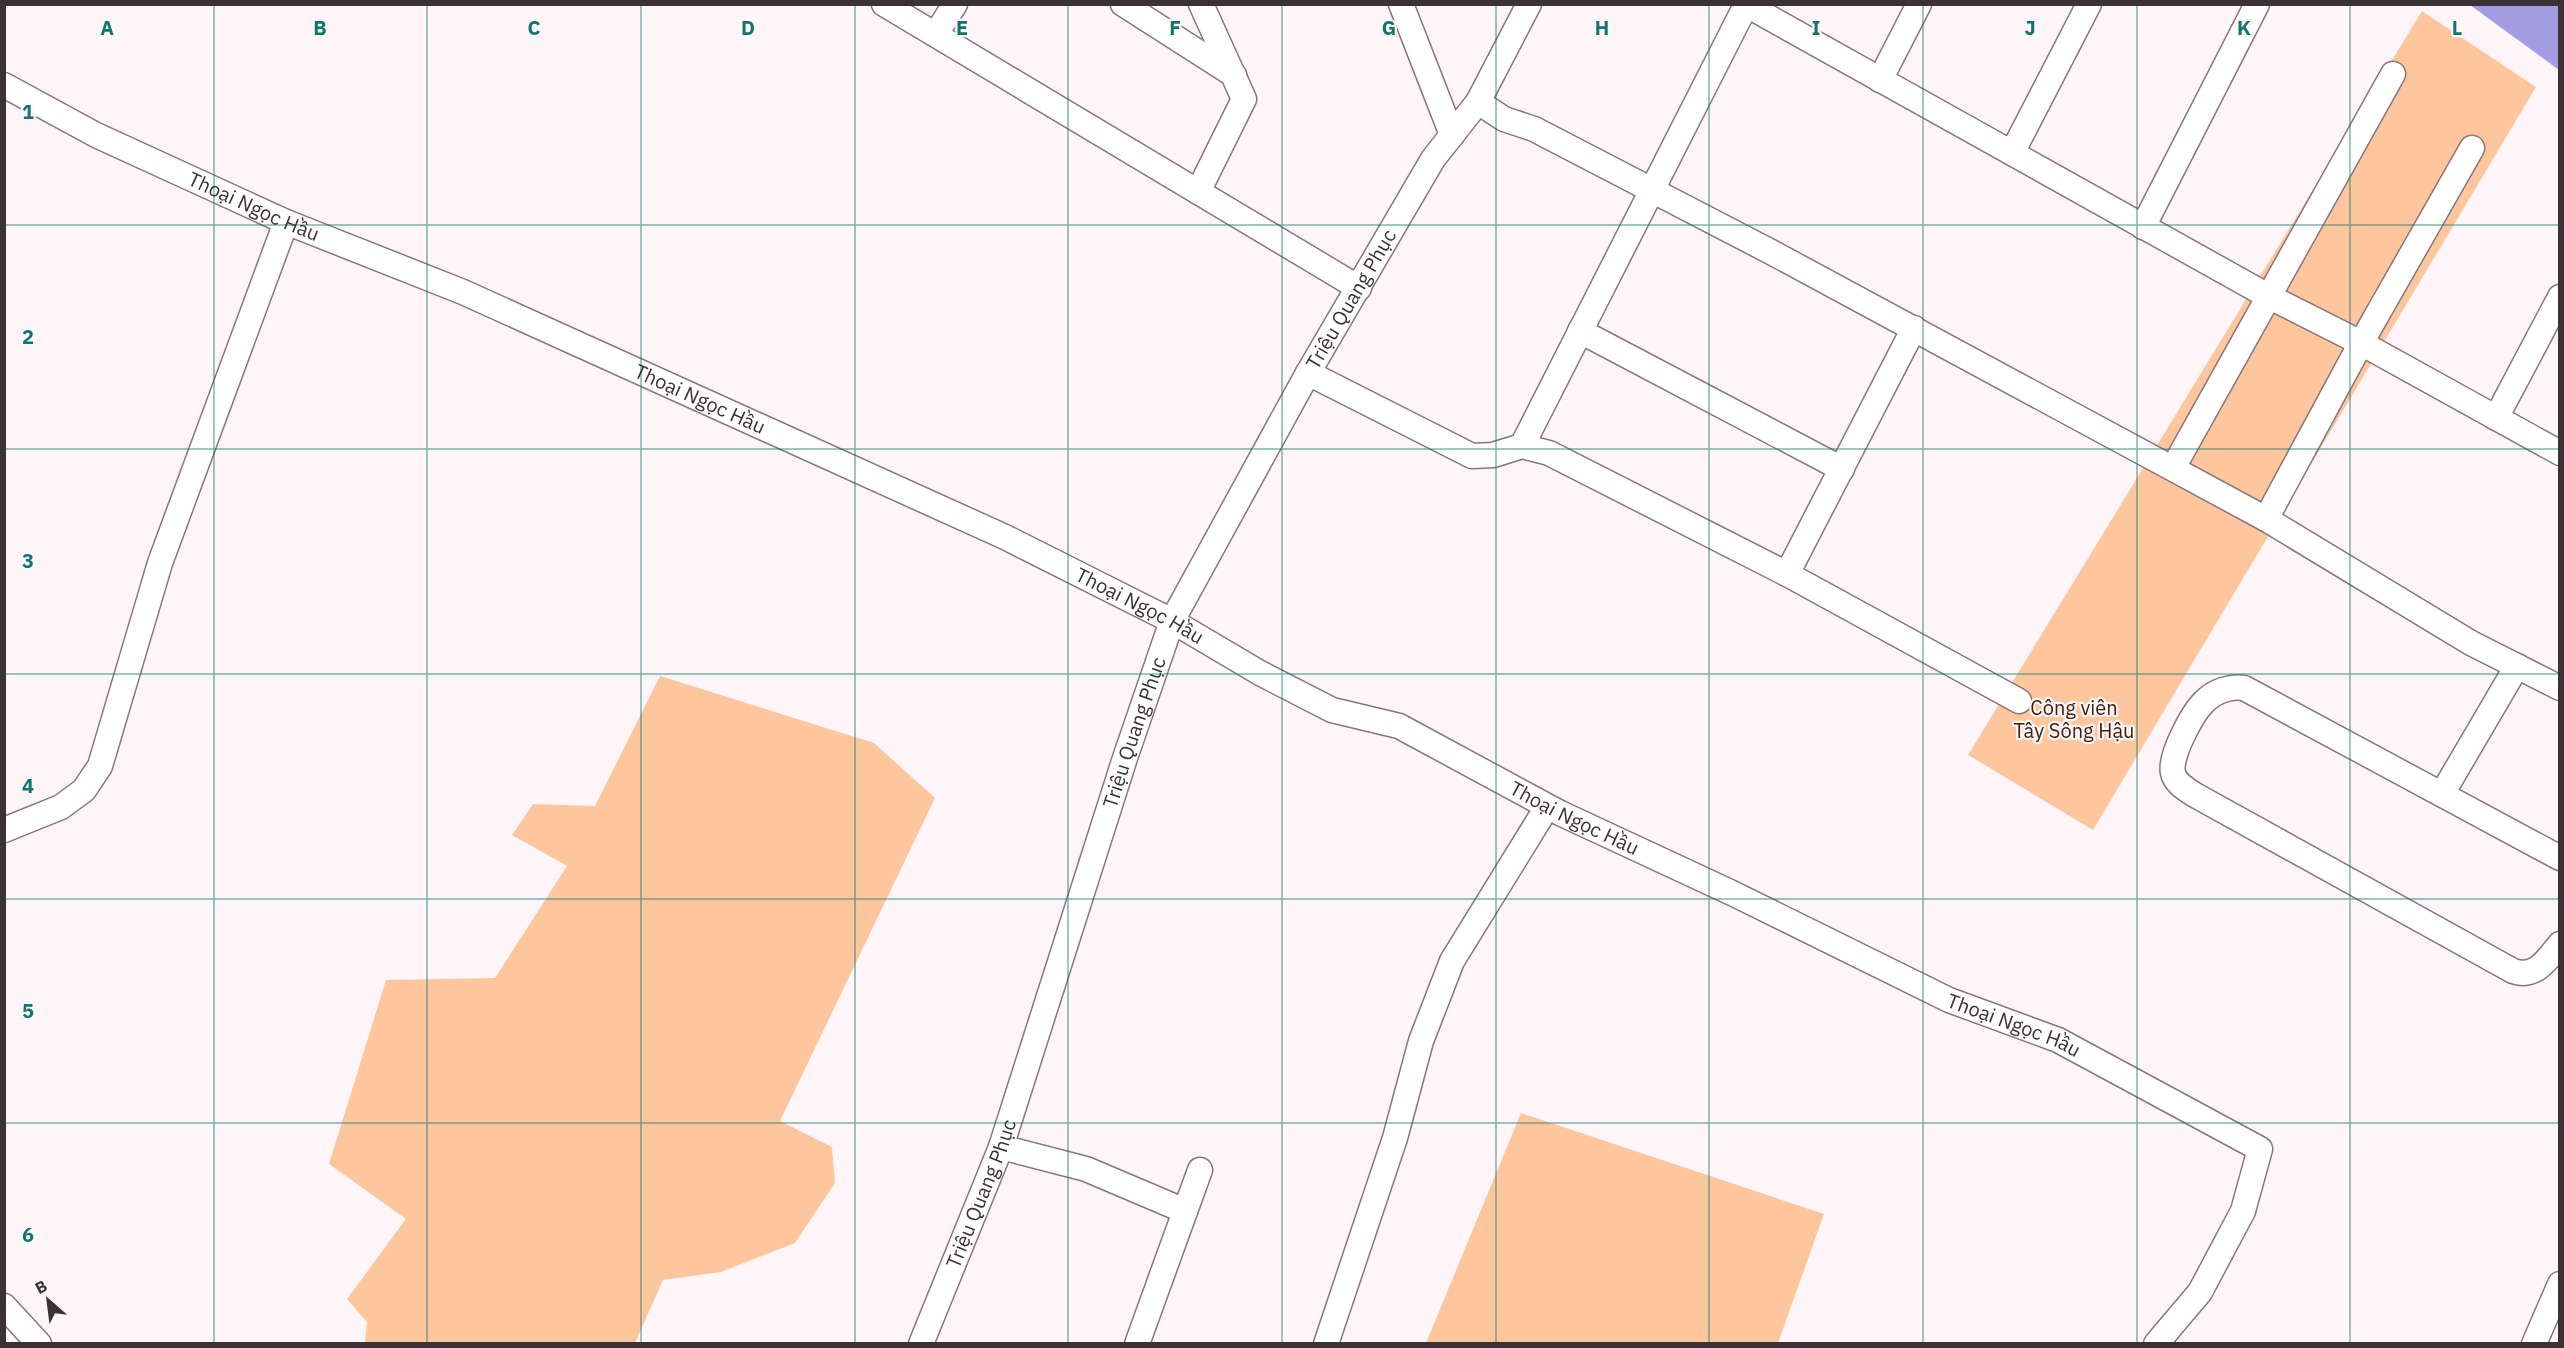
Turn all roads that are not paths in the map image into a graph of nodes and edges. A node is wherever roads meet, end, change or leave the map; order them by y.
1 (884, 4) edge
2 (955, 4) edge
3 (1123, 4) edge
4 (1201, 4) edge
5 (1401, 4) edge
6 (1529, 4) edge
7 (1919, 4) edge
8 (2089, 4) edge
9 (2257, 4) edge
10 (1745, 5) edge
11 (936, 34) junction
12 (2393, 74) dead end
13 (1234, 75) junction
14 (1880, 80) junction
15 (4, 85) edge
16 (1478, 102) junction
17 (1452, 135) junction
18 (2472, 148) dead end
19 (2012, 153) junction
20 (1651, 190) junction
21 (1198, 192) junction
22 (286, 222) junction
23 (2143, 227) junction
24 (1359, 288) junction
25 (2268, 296) junction
26 (2559, 297) edge
27 (1914, 328) junction
28 (1580, 331) junction
29 (2361, 343) junction
30 (1308, 373) junction
31 (2496, 418) junction
32 (1522, 446) junction
33 (2559, 453) edge
34 (2173, 468) junction
35 (1842, 469) junction
36 (2266, 519) junction
37 (1787, 574) junction
38 (1172, 621) junction
39 (2517, 666) junction
40 (2559, 688) edge
41 (2019, 701) dead end
42 (2442, 794) junction
43 (1547, 807) junction
44 (4, 830) edge
45 (2559, 858) edge
46 (2559, 944) edge
47 (1000, 1148) junction
48 (1200, 1170) dead end
49 (1185, 1211) junction
50 (2559, 1284) edge
51 (4, 1306) edge
52 (39, 1344) edge
53 (921, 1344) edge
54 (1137, 1344) edge
55 (1326, 1344) edge
56 (2156, 1344) edge
57 (2534, 1344) edge

1 - 11 street
2 - 11 street
3 - 13 street
4 - 13 street
5 - 17 street
6 - 16 street, Triệu Quang Phục
7 - 14 street
8 - 19 street
9 - 23 street
10 - 14 street
10 - 20 street
11 - 21 street
12 - 25 street
13 - 21 street
14 - 19 street
15 - 22 street, Thoại Ngọc Hầu
16 - 17 street, Triệu Quang Phục
16 - 20 street
17 - 24 street, Triệu Quang Phục
18 - 29 street
19 - 23 street
20 - 27 street
20 - 28 street
21 - 24 street
22 - 38 street, Thoại Ngọc Hầu
22 - 44 street
23 - 25 street
24 - 30 street, Triệu Quang Phục
25 - 29 street
25 - 34 street
26 - 31 street
27 - 34 street
27 - 35 street
28 - 32 street
28 - 35 street
29 - 31 street
29 - 36 street
30 - 32 street
30 - 38 street, Triệu Quang Phục
31 - 33 street
32 - 37 street
34 - 36 street
35 - 37 street
36 - 39 street
37 - 41 street
38 - 43 street, Thoại Ngọc Hầu
38 - 47 street, Triệu Quang Phục
39 - 40 street
39 - 42 street
42 - 45 street
42 - 46 street
43 - 55 street
43 - 56 street, Thoại Ngọc Hầu
47 - 49 street
47 - 53 street, Triệu Quang Phục
48 - 49 street
49 - 54 street
50 - 57 street
51 - 52 street

